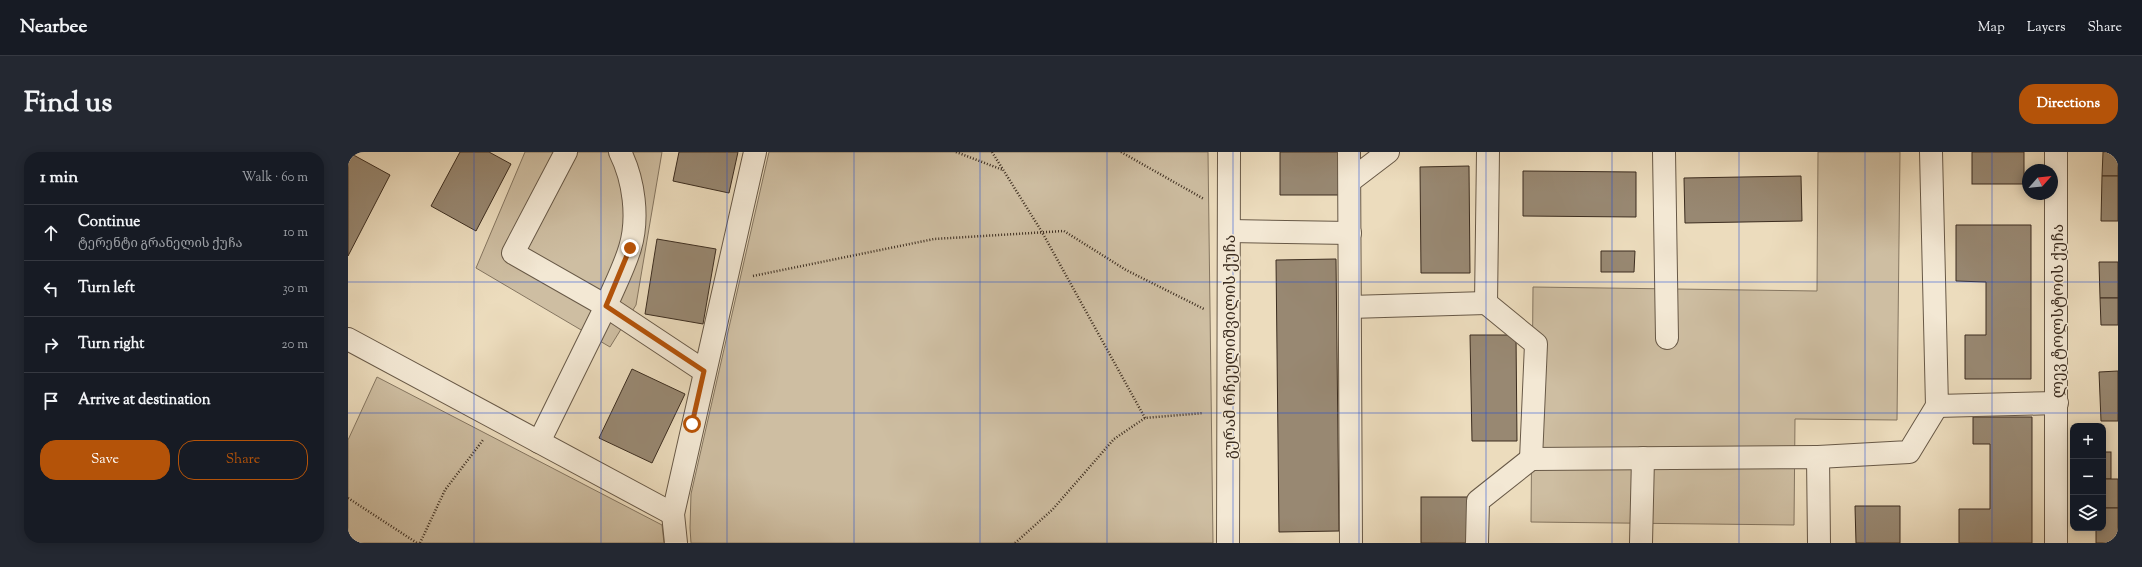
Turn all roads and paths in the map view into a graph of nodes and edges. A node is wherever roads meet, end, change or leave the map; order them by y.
1 (566, 152) edge
2 (620, 152) edge
3 (755, 152) edge
4 (956, 152) edge
5 (992, 152) edge
6 (1121, 152) edge
7 (1229, 152) edge
8 (1349, 152) edge
9 (1388, 152) edge
10 (1488, 152) edge
11 (1664, 152) edge
12 (1931, 152) edge
13 (2056, 152) edge
14 (1003, 170) junction
15 (1350, 181) junction
16 (1230, 222) junction
17 (1042, 232) junction
18 (1350, 234) junction
19 (725, 282) junction
20 (1486, 304) junction
21 (606, 306) junction
22 (1350, 307) junction
23 (1230, 322) junction
24 (1667, 338) dead end
25 (349, 341) edge
26 (704, 371) junction
27 (2057, 403) junction
28 (1938, 406) junction
29 (1229, 410) junction
30 (1145, 418) junction
31 (499, 420) junction
32 (539, 442) junction
33 (1818, 457) junction
34 (1643, 458) junction
35 (1531, 459) junction
36 (348, 498) edge
37 (673, 514) junction
38 (418, 543) edge
39 (676, 543) edge
40 (1015, 543) edge
41 (1228, 543) edge
42 (1351, 543) edge
43 (1477, 543) edge
44 (1641, 543) edge
45 (1819, 543) edge
46 (2056, 543) edge

1 - 21 street
2 - 21 street
3 - 19 street
4 - 14 path
5 - 14 path
6 - 16 path
7 - 16 street, გურამ რჩეულიშვილის ქუჩა
8 - 15 street
9 - 15 street
10 - 20 street
11 - 24 street
12 - 28 street
13 - 27 street, ლევ ტოლსტოის ქუჩა
14 - 17 path
15 - 18 street
16 - 18 street
16 - 23 street, გურამ რჩეულიშვილის ქუჩა
17 - 19 path
17 - 23 path
17 - 30 path
18 - 22 street
19 - 26 street
20 - 22 street
20 - 35 street
21 - 26 street
21 - 32 street
22 - 42 street
23 - 29 street, გურამ რჩეულიშვილის ქუჩა
25 - 31 street
26 - 37 street
27 - 28 street
27 - 46 street, ლევ ტოლსტოის ქუჩა
28 - 33 street
29 - 30 path
29 - 41 street, გურამ რჩეულიშვილის ქუჩა
30 - 40 path
31 - 32 street
31 - 38 path
32 - 37 street
33 - 34 street
33 - 45 street
34 - 35 street
34 - 44 street
35 - 43 street
36 - 38 path
37 - 39 street

